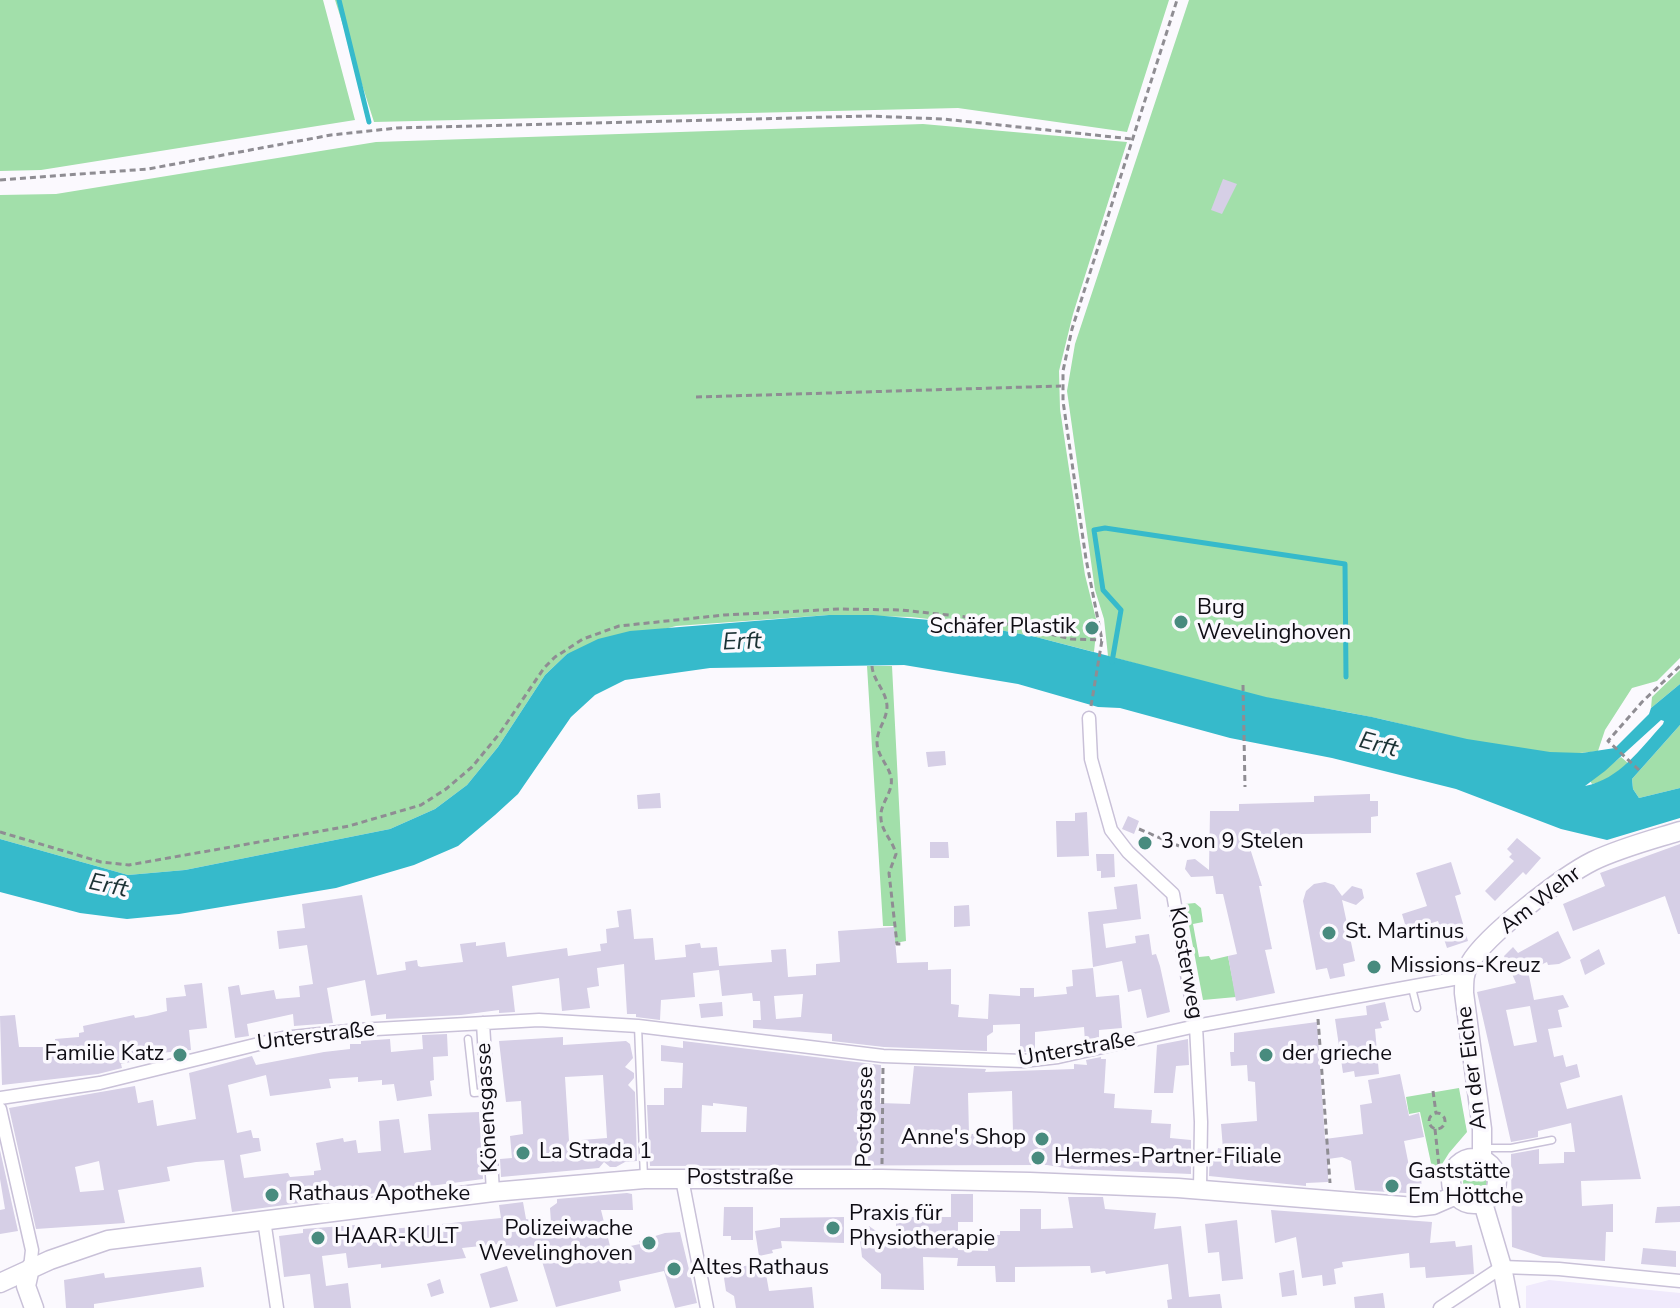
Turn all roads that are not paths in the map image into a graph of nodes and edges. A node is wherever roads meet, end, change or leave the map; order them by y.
1 (1089, 718) road end
2 (1680, 831) edge
3 (1464, 977) junction
4 (1412, 986) junction
5 (1417, 1008) dead end
6 (483, 1023) junction
7 (638, 1026) junction
8 (1196, 1026) junction
9 (468, 1039) dead end
10 (487, 1092) junction
11 (0, 1098) edge
12 (0, 1109) edge
13 (1552, 1140) dead end
14 (1482, 1154) junction
15 (644, 1179) junction
16 (682, 1179) junction
17 (1200, 1189) junction
18 (1454, 1189) junction
19 (493, 1192) junction
20 (1483, 1203) junction
21 (264, 1220) junction
22 (1502, 1267) junction
23 (30, 1268) junction
24 (1680, 1281) edge
25 (0, 1283) edge
26 (34, 1308) edge
27 (277, 1308) edge
28 (707, 1308) edge
29 (1440, 1308) edge
30 (1510, 1308) edge

1 - 8 street, Klosterweg
2 - 3 street, Am Wehr
3 - 4 street, Unterstraße
3 - 14 street, An der Eiche
4 - 5 lane
4 - 8 street, Unterstraße
6 - 7 street, Unterstraße
6 - 10 street, Könensgasse
6 - 11 street, Unterstraße
7 - 8 street, Unterstraße
7 - 15 lane
8 - 17 street, Klosterweg
9 - 10 lane
10 - 19 street, Könensgasse
12 - 23 street
13 - 14 lane
14 - 18 street
14 - 20 street
15 - 16 street, Poststraße
15 - 19 street, Poststraße
16 - 17 street, Poststraße
16 - 28 street
17 - 18 street, Poststraße
18 - 20 street
19 - 21 street, Poststraße
20 - 22 street
21 - 23 street, Poststraße
21 - 27 street
22 - 24 street
22 - 29 street
22 - 30 street
23 - 25 street, Poststraße
23 - 26 street

